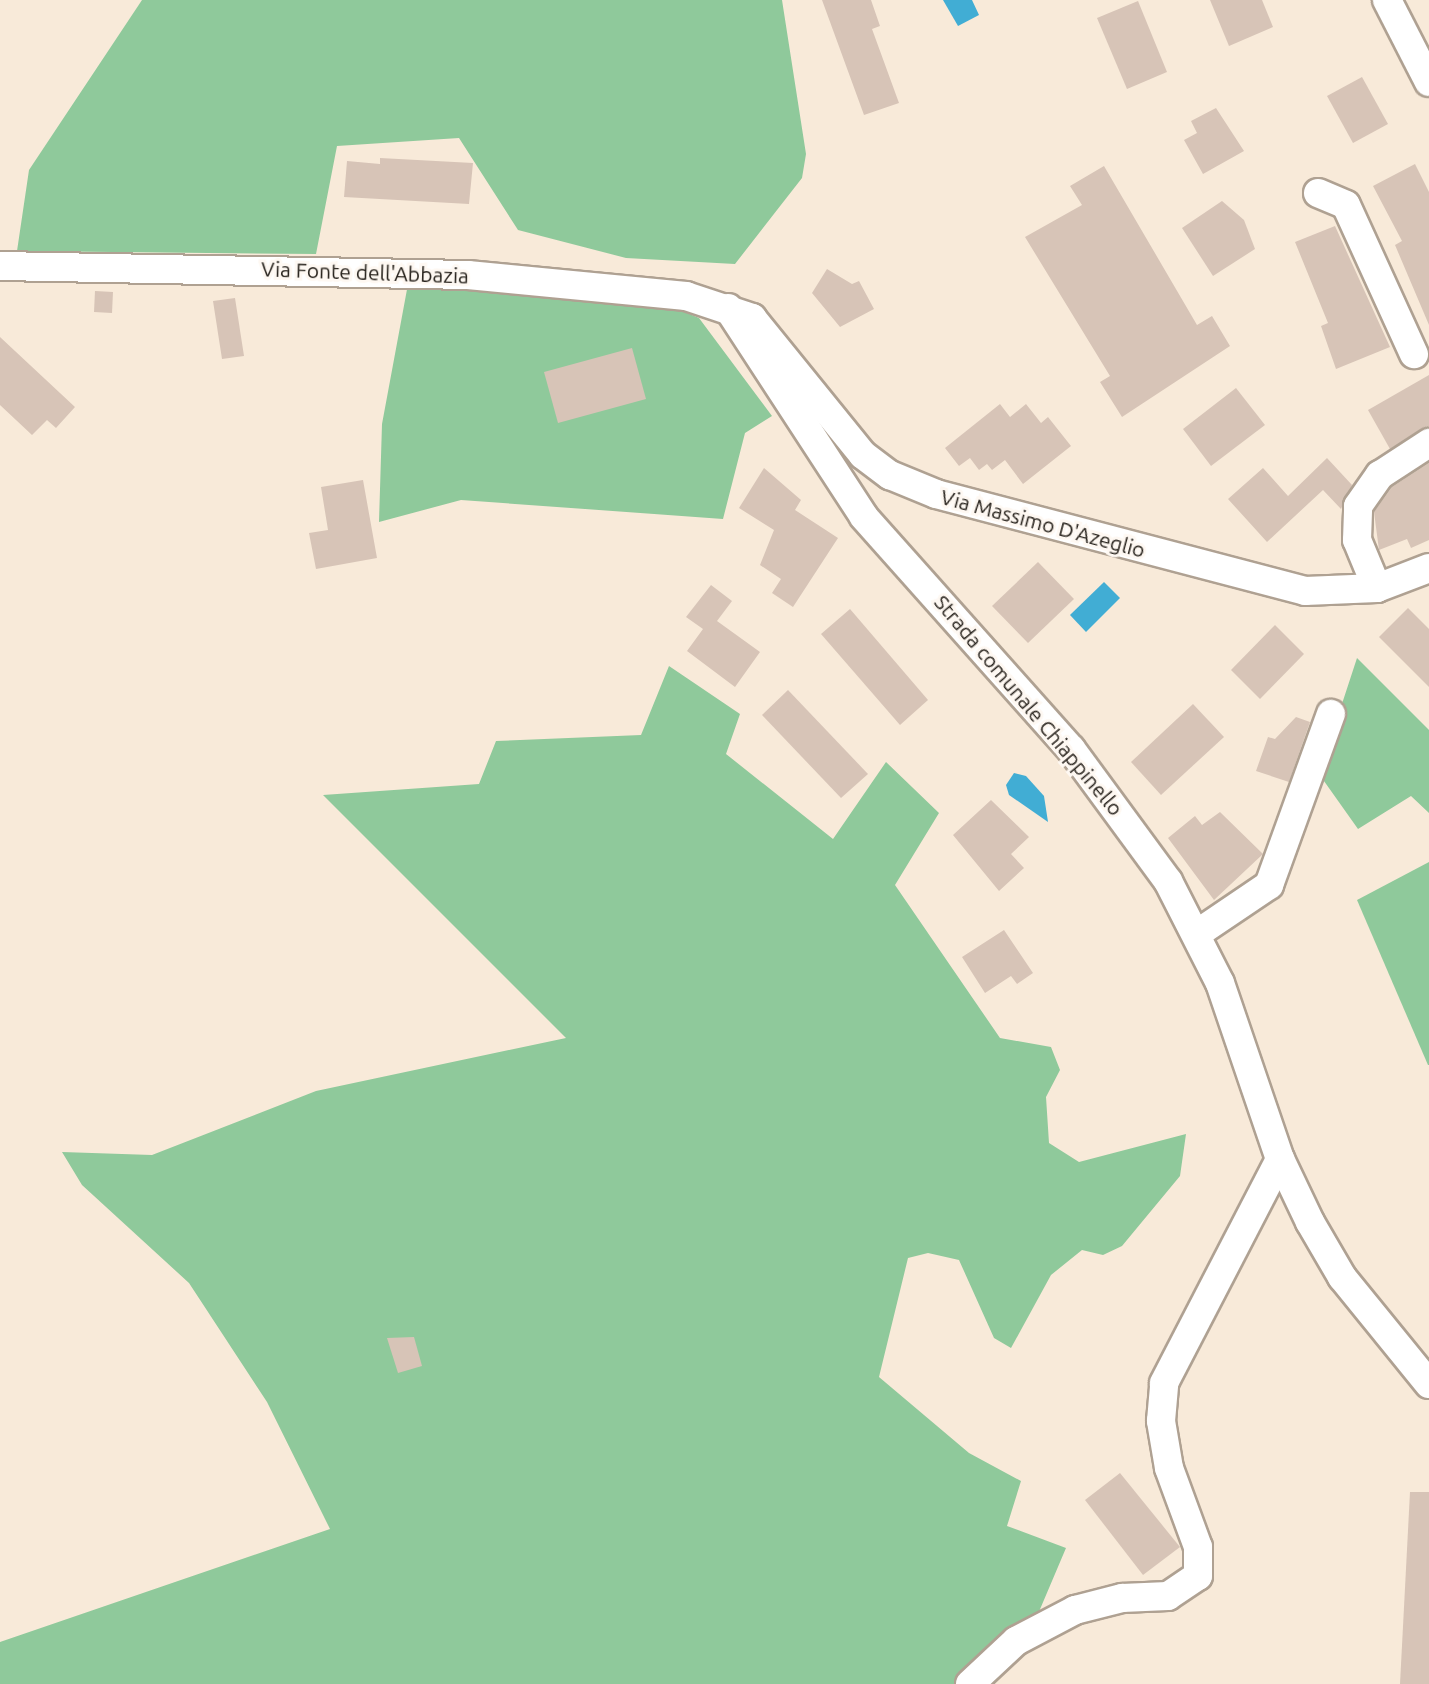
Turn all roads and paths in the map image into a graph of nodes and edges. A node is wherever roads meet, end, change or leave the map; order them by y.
1 (1387, 0) edge
2 (1429, 82) edge
3 (1318, 193) dead end
4 (0, 266) edge
5 (727, 305) junction
6 (1414, 354) dead end
7 (1429, 443) edge
8 (1428, 571) edge
9 (1377, 588) junction
10 (1331, 714) dead end
11 (1198, 933) junction
12 (1280, 1159) junction
13 (1429, 1384) edge
14 (970, 1684) edge

1 - 2 street
3 - 6 street
4 - 5 street, Via Fonte dell'Abbazia
5 - 9 street, Via Massimo D'Azeglio
5 - 11 street, Strada comunale Chiappinello
7 - 9 street
8 - 9 street, Via Massimo D'Azeglio
10 - 11 street
11 - 12 street, Strada comunale Chiappinello
12 - 13 street, Strada comunale Chiappinello
12 - 14 street

